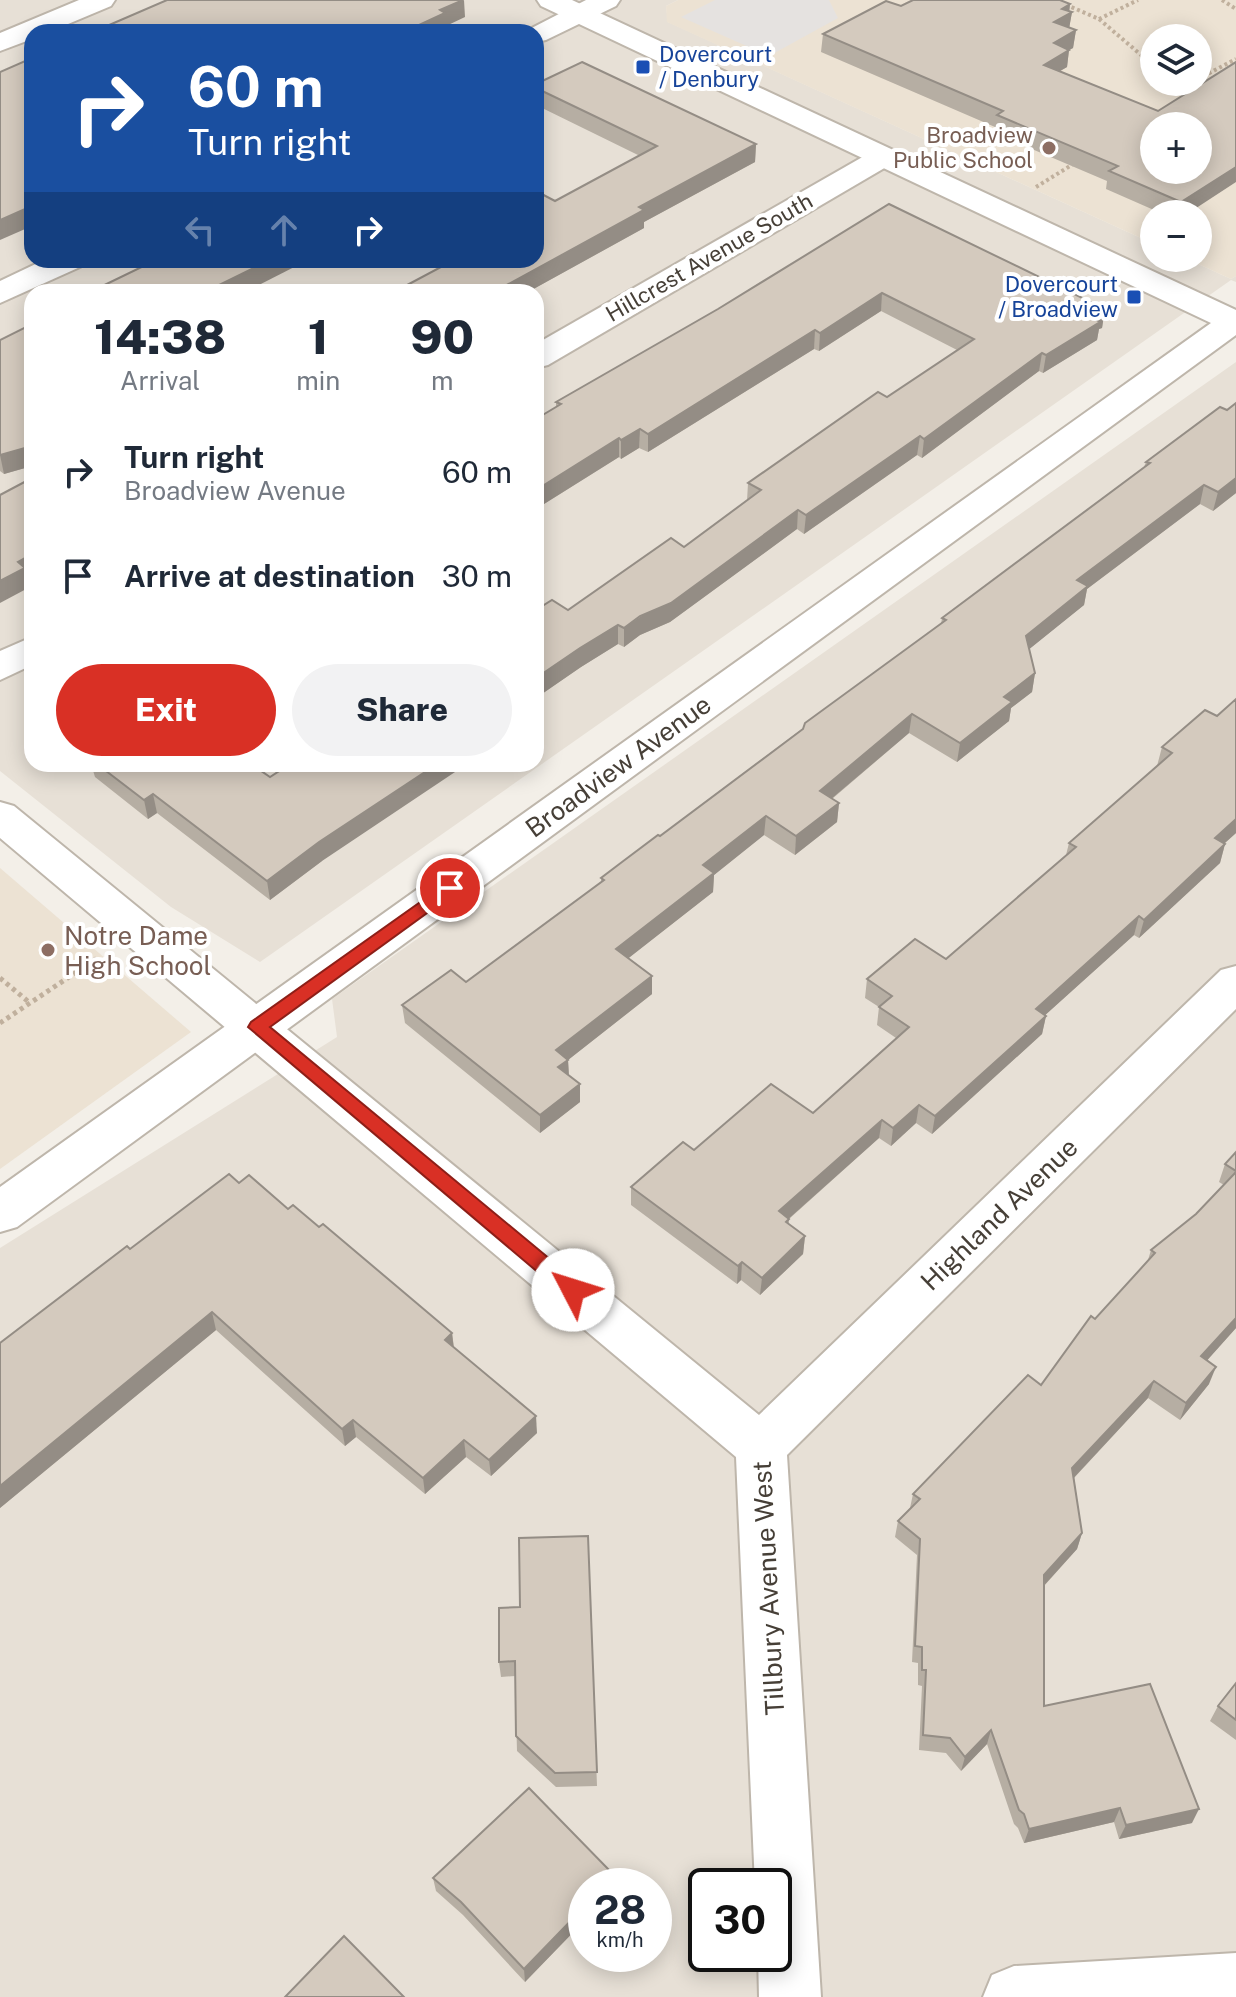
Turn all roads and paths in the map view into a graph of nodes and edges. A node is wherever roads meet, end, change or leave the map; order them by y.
1 (102, 0) edge
2 (550, 0) edge
3 (607, 0) edge
4 (1055, 0) edge
5 (1138, 0) edge
6 (1222, 0) edge
7 (1236, 9) edge
8 (580, 13) junction
9 (1099, 19) junction
10 (45, 24) edge
11 (544, 30) edge
12 (24, 33) edge
13 (0, 43) edge
14 (1140, 54) edge
15 (1236, 59) edge
16 (1212, 72) edge
17 (883, 157) junction
18 (52, 268) edge
19 (0, 293) edge
20 (1236, 321) edge
21 (544, 353) edge
22 (24, 654) edge
23 (0, 667) edge
24 (0, 816) edge
25 (138, 929) junction
26 (0, 978) edge
27 (1236, 982) edge
28 (30, 1003) junction
29 (0, 1023) edge
30 (257, 1027) junction
31 (0, 1213) edge
32 (761, 1447) junction
33 (1236, 1983) edge
34 (790, 1997) edge
35 (1014, 1997) edge

1 - 10 street
2 - 8 street
3 - 8 street
4 - 9 path
5 - 9 path
6 - 7 path
8 - 11 street
8 - 17 street
9 - 14 path
12 - 13 street
15 - 16 path
17 - 20 street
17 - 21 street, Hillcrest Avenue South
18 - 19 street
20 - 30 street, Broadview Avenue
22 - 23 street
24 - 25 street, Tillbury Avenue West
25 - 28 path
25 - 30 street, Tillbury Avenue West
26 - 28 path
27 - 32 street, Highland Avenue
28 - 29 path
30 - 31 street, Broadview Avenue
30 - 32 street, Tillbury Avenue West
32 - 34 street, Tillbury Avenue West
33 - 35 street

